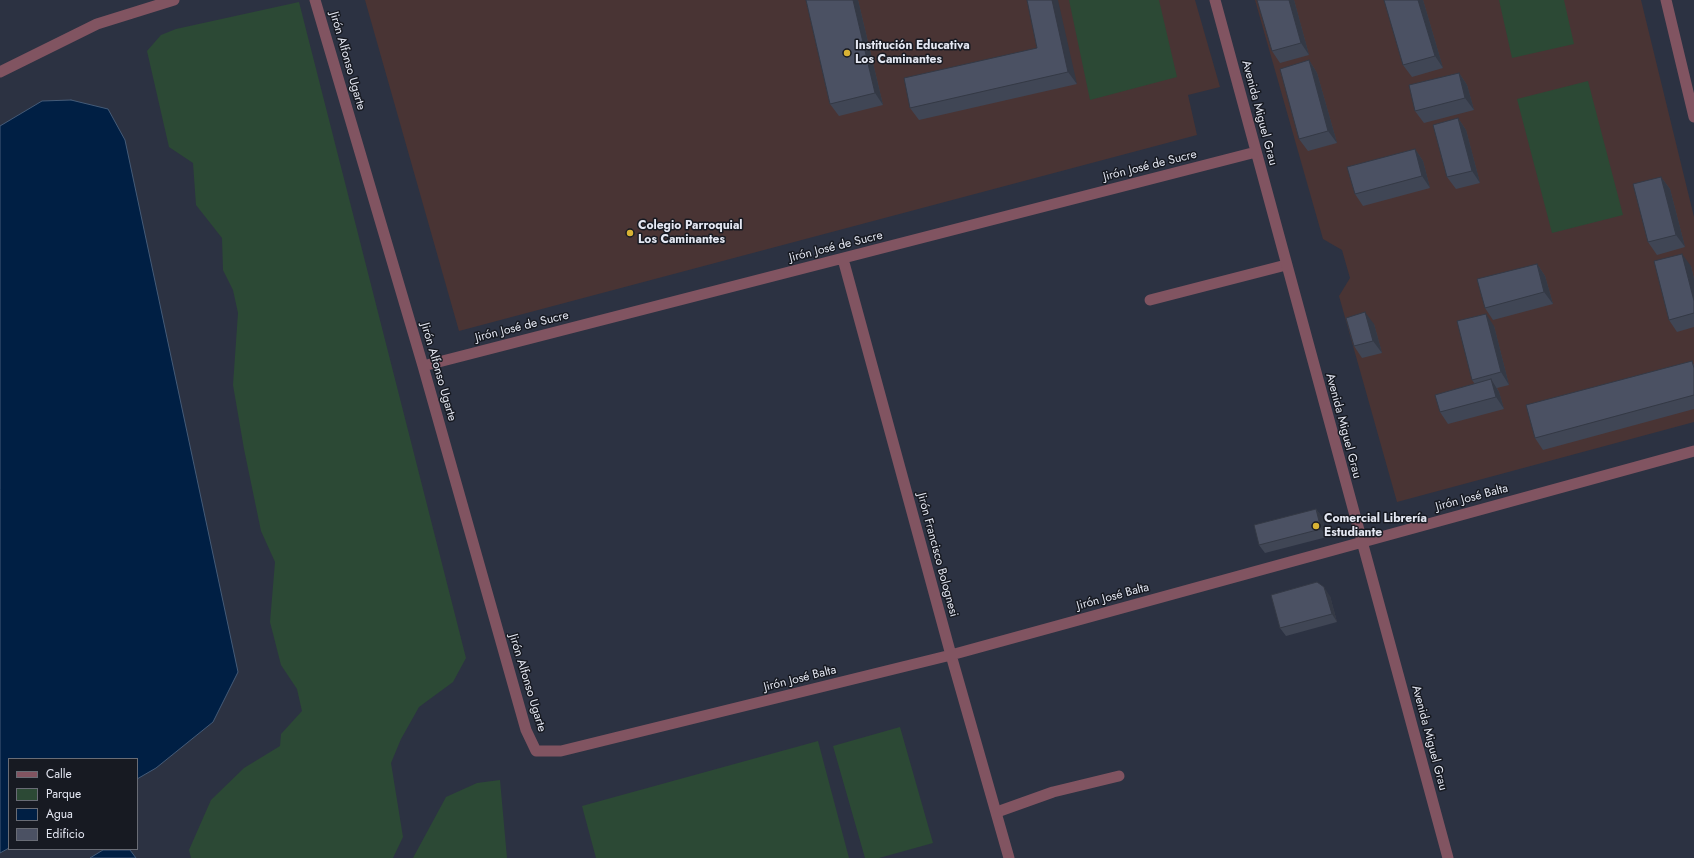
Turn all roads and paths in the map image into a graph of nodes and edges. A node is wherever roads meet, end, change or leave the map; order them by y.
1 (174, 0) edge
2 (315, 0) edge
3 (1215, 0) edge
4 (1666, 0) edge
5 (0, 72) edge
6 (1694, 117) edge
7 (1256, 152) junction
8 (843, 259) junction
9 (1286, 265) junction
10 (1150, 300) dead end
11 (423, 366) junction
12 (1694, 451) edge
13 (1362, 542) junction
14 (951, 655) junction
15 (536, 751) joint
16 (1119, 776) dead end
17 (997, 812) junction
18 (1009, 858) edge
19 (1448, 858) edge

1 - 5 street
2 - 11 street, Jirón Alfonso Ugarte
3 - 7 street, Avenida Miguel Grau
4 - 6 street
7 - 8 street, Jirón José de Sucre
7 - 9 street, Avenida Miguel Grau
8 - 11 street, Jirón José de Sucre
8 - 14 street, Jirón Francisco Bolognesi
9 - 10 street
9 - 13 street, Avenida Miguel Grau
11 - 15 street, Jirón Alfonso Ugarte
12 - 13 street, Jirón José Balta
13 - 14 street, Jirón José Balta
13 - 19 street, Avenida Miguel Grau
14 - 15 street, Jirón José Balta
14 - 17 street, Jirón Francisco Bolognesi
16 - 17 street
17 - 18 street, Jirón Francisco Bolognesi

